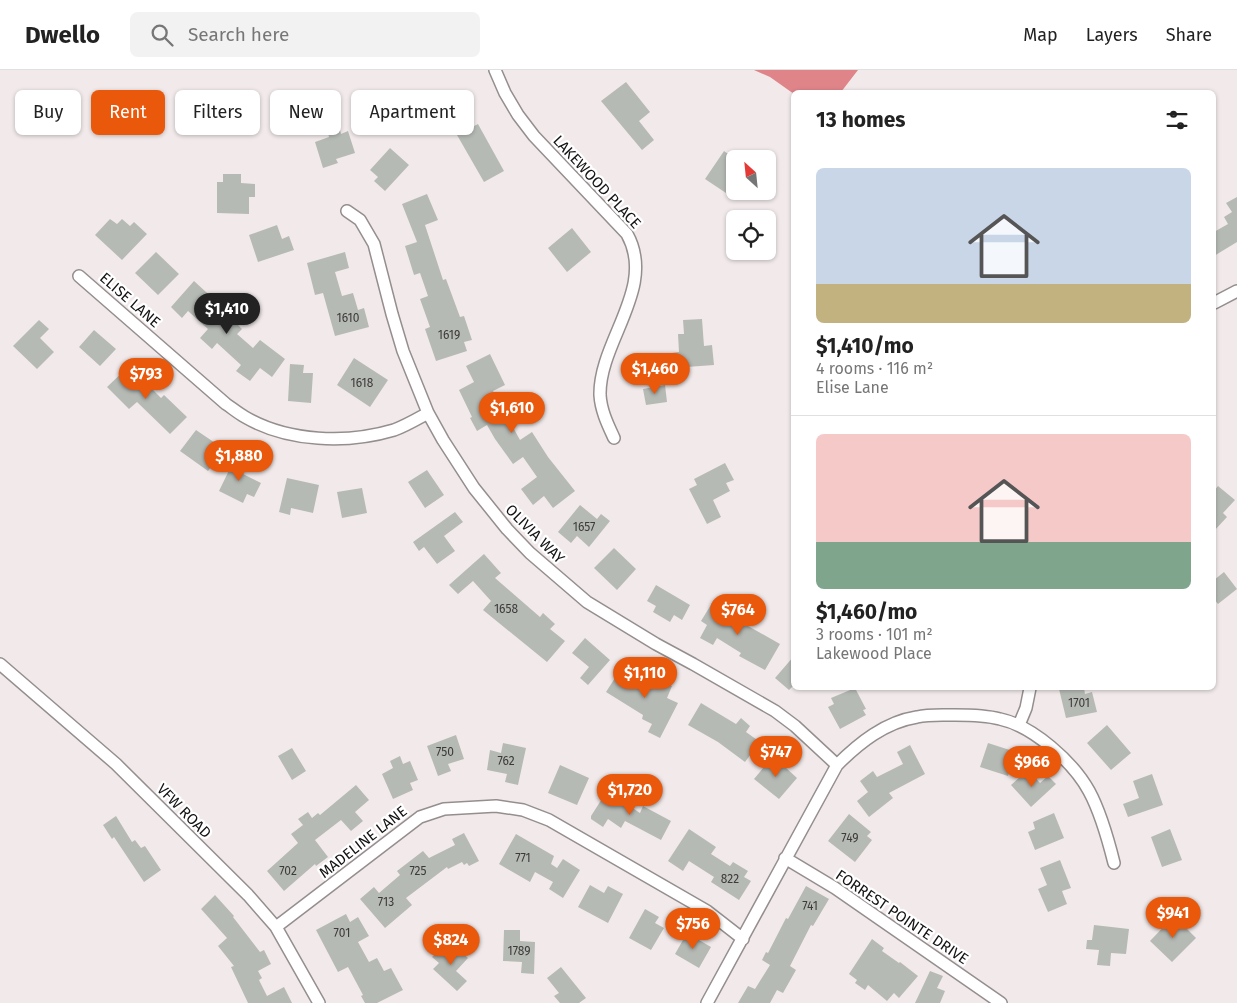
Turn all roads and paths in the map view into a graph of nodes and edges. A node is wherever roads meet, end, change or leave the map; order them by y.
1 (495, 70) edge
2 (347, 211) dead end
3 (79, 276) dead end
4 (1237, 291) edge
5 (1216, 302) edge
6 (428, 413) junction
7 (614, 438) dead end
8 (0, 664) edge
9 (1030, 690) edge
10 (1020, 726) junction
11 (837, 765) junction
12 (785, 858) junction
13 (1114, 863) dead end
14 (276, 927) junction
15 (743, 938) junction
16 (318, 1003) edge
17 (707, 1003) edge
18 (1001, 1003) edge

1 - 7 street, LAKEWOOD PLACE
2 - 6 street, OLIVIA WAY
3 - 6 street, ELISE LANE
4 - 5 street
6 - 11 street, OLIVIA WAY
8 - 14 street, VFW ROAD
9 - 10 street
10 - 11 street
10 - 13 street
11 - 12 street
12 - 15 street
12 - 18 street, FORREST POINTE DRIVE
14 - 15 street, MADELINE LANE
14 - 16 street, VFW ROAD
15 - 17 street

